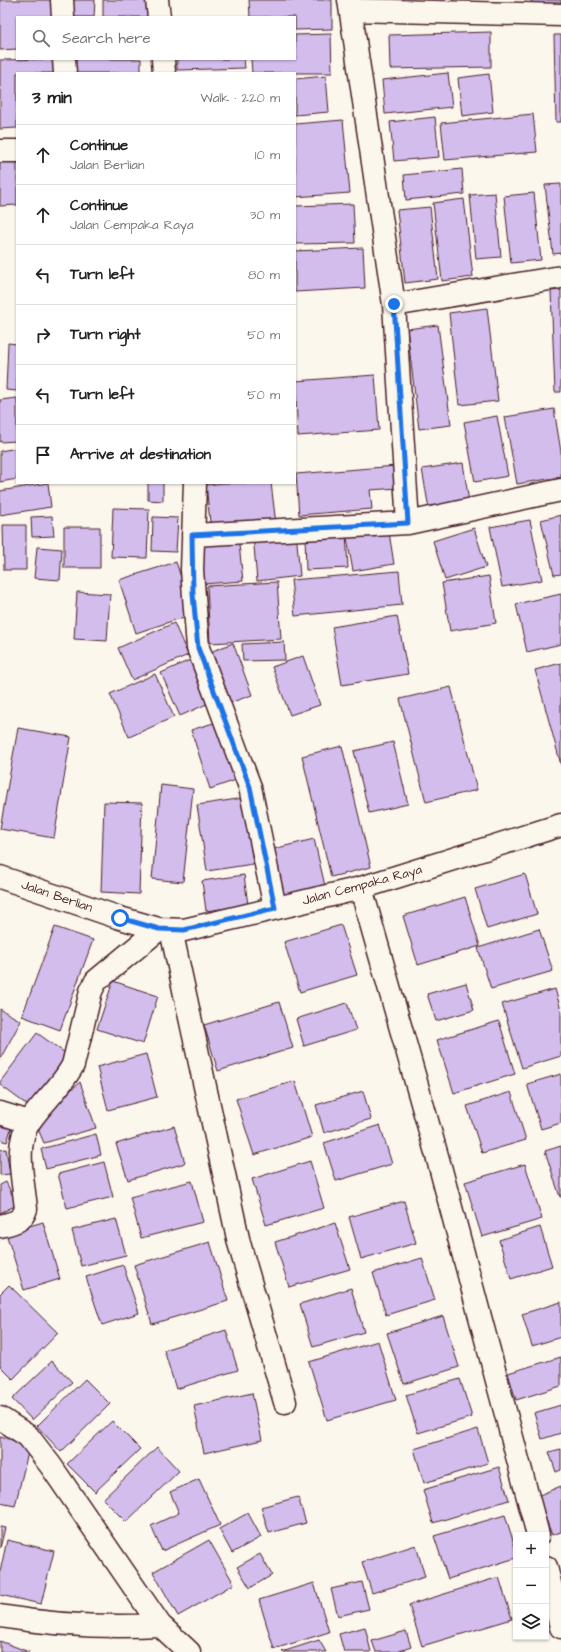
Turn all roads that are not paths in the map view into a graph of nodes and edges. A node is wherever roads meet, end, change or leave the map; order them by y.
1 (62, 0) edge
2 (157, 0) edge
3 (350, 5) edge
4 (561, 15) edge
5 (63, 16) edge
6 (159, 16) edge
7 (64, 60) edge
8 (163, 60) edge
9 (65, 72) edge
10 (164, 72) edge
11 (0, 151) edge
12 (16, 151) edge
13 (561, 278) edge
14 (394, 304) junction
15 (195, 484) edge
16 (561, 490) edge
17 (408, 523) junction
18 (192, 535) junction
19 (560, 831) edge
20 (0, 877) edge
21 (361, 888) junction
22 (275, 908) junction
23 (165, 930) junction
24 (0, 1113) edge
25 (29, 1122) junction
26 (0, 1226) edge
27 (285, 1402) dead end
28 (0, 1418) edge
29 (537, 1532) edge
30 (546, 1568) edge
31 (0, 1616) edge
32 (160, 1625) junction
33 (561, 1627) edge
34 (189, 1652) edge

1 - 5 street
2 - 6 street
3 - 4 street
3 - 14 street
7 - 9 street
8 - 10 street
11 - 12 street
13 - 14 street
14 - 17 street
15 - 18 street
16 - 17 street
17 - 18 street
18 - 22 street
19 - 21 street, Jalan Cempaka Raya
20 - 23 street, Jalan Berlian
21 - 22 street, Jalan Cempaka Raya
21 - 29 street
22 - 23 street, Jalan Cempaka Raya
23 - 25 street
23 - 27 street
24 - 25 street
25 - 26 street
28 - 32 street
30 - 33 street
31 - 32 street
32 - 34 street

